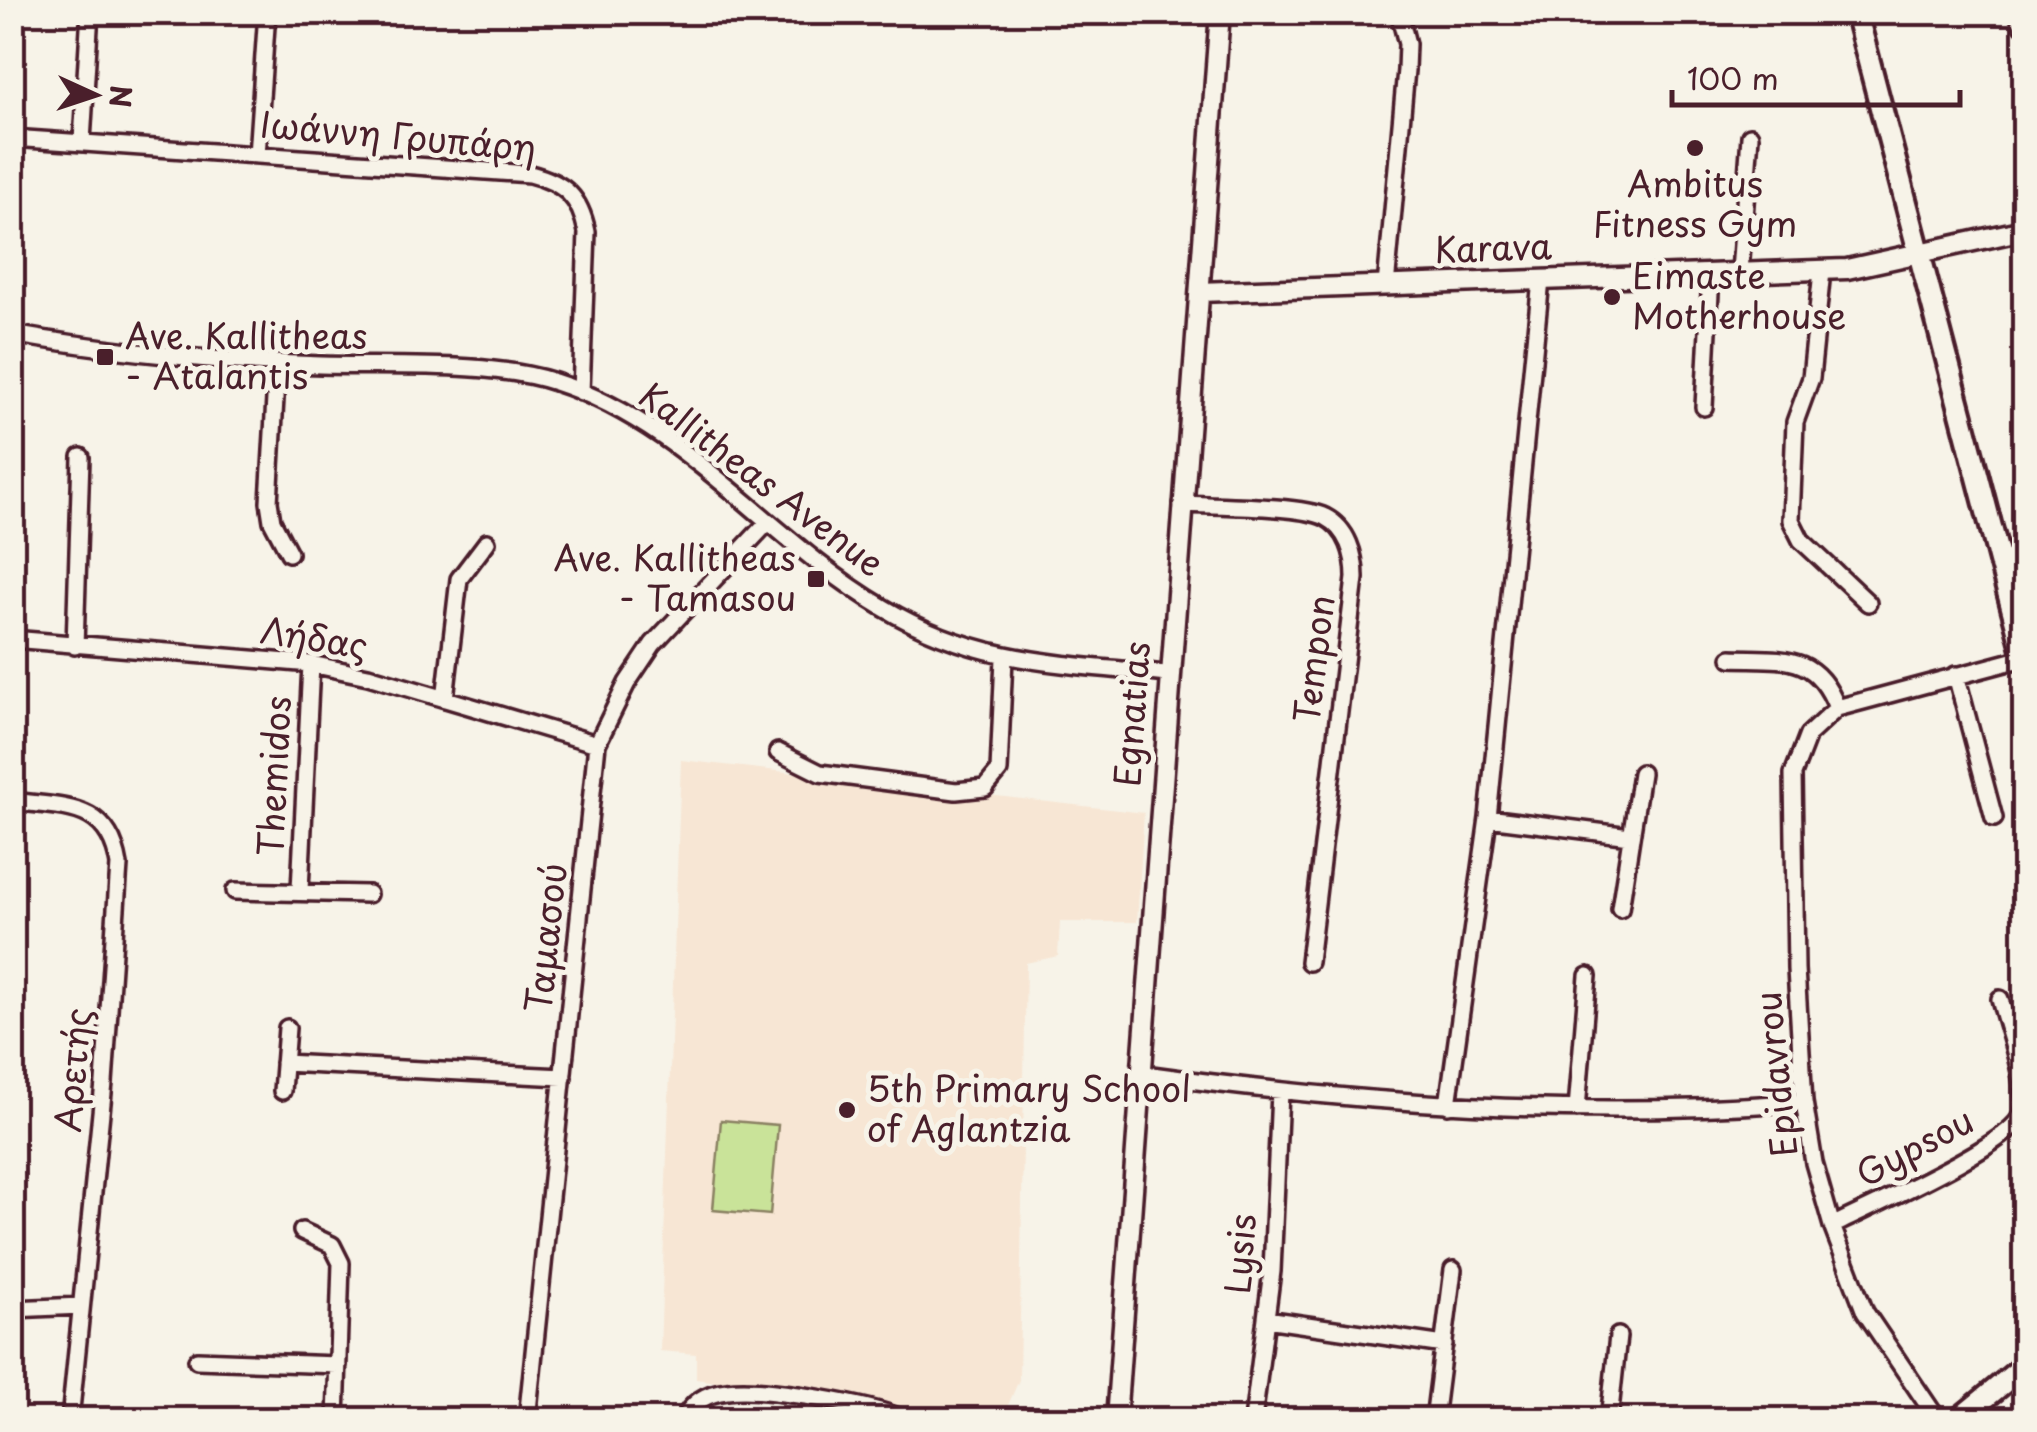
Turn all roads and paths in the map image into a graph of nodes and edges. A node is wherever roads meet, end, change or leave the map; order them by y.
1 (90, 12) edge
2 (267, 12) edge
3 (1173, 12) edge
4 (1399, 12) edge
5 (1856, 12) edge
6 (2018, 12) edge
7 (1219, 14) edge
8 (2024, 24) edge
9 (1750, 136) dead end
10 (12, 138) edge
11 (82, 142) junction
12 (257, 155) junction
13 (2024, 230) edge
14 (1920, 253) junction
15 (1822, 271) junction
16 (1740, 272) junction
17 (1711, 274) junction
18 (1541, 280) junction
19 (1386, 286) junction
20 (1200, 292) junction
21 (12, 334) edge
22 (277, 364) junction
23 (581, 392) junction
24 (1704, 407) dead end
25 (81, 456) dead end
26 (1182, 504) junction
27 (768, 522) junction
28 (487, 542) dead end
29 (289, 553) dead end
30 (1868, 602) dead end
31 (12, 639) edge
32 (75, 646) junction
33 (2024, 655) edge
34 (1004, 658) junction
35 (1731, 658) dead end
36 (311, 664) junction
37 (1168, 674) junction
38 (1956, 675) junction
39 (445, 700) junction
40 (1837, 708) junction
41 (597, 744) junction
42 (778, 752) dead end
43 (1640, 773) dead end
44 (12, 802) edge
45 (1488, 818) junction
46 (1994, 818) dead end
47 (1630, 836) junction
48 (300, 890) junction
49 (235, 891) dead end
50 (368, 894) dead end
51 (1620, 909) dead end
52 (1310, 962) dead end
53 (1588, 976) dead end
54 (2000, 1000) dead end
55 (287, 1028) dead end
56 (284, 1063) junction
57 (1144, 1074) junction
58 (563, 1078) junction
59 (282, 1090) dead end
60 (1280, 1092) junction
61 (1804, 1102) junction
62 (1448, 1105) junction
63 (1577, 1109) junction
64 (1832, 1226) junction
65 (302, 1231) dead end
66 (1453, 1270) dead end
67 (81, 1306) junction
68 (12, 1309) edge
69 (1266, 1318) junction
70 (1618, 1336) dead end
71 (1444, 1345) junction
72 (197, 1360) dead end
73 (338, 1365) junction
74 (2024, 1368) edge
75 (687, 1413) edge
76 (70, 1420) edge
77 (336, 1420) edge
78 (527, 1420) edge
79 (906, 1420) edge
80 (1116, 1420) edge
81 (1253, 1420) edge
82 (1434, 1420) edge
83 (1609, 1420) edge
84 (1938, 1420) edge
85 (1958, 1420) edge

1 - 11 street
2 - 12 street
3 - 7 street
4 - 19 street
5 - 14 main road
6 - 8 street
7 - 20 street, Egnatias
9 - 16 street
10 - 11 street, Ιωάννη Γρυπάρη
11 - 12 street, Ιωάννη Γρυπάρη
12 - 23 street, Ιωάννη Γρυπάρη
13 - 14 street, Karava
14 - 15 street, Karava
14 - 33 main road
15 - 16 street, Karava
15 - 30 street
16 - 17 street, Karava
17 - 18 street, Karava
17 - 24 street
18 - 19 street, Karava
18 - 45 street
19 - 20 street, Karava
20 - 26 street, Egnatias
21 - 22 street, Kallitheas Avenue
22 - 23 street, Kallitheas Avenue
22 - 29 street
23 - 27 street, Kallitheas Avenue
25 - 32 street
26 - 37 street, Egnatias
26 - 52 street, Tempon
27 - 34 street, Kallitheas Avenue
27 - 41 street, Ταμασού
28 - 39 street
31 - 32 street, Λήδας
32 - 36 street, Λήδας
33 - 38 street
34 - 37 street, Kallitheas Avenue
34 - 42 street
35 - 40 street
36 - 39 street, Λήδας
36 - 48 street, Themidos
37 - 57 street, Egnatias
38 - 40 street
38 - 46 street
39 - 41 street, Λήδας
40 - 61 street, Epidavrou
41 - 58 street, Ταμασού
43 - 47 street
44 - 67 street, Αρετής
45 - 47 street
45 - 62 street
47 - 51 street
48 - 49 street, Themidos
48 - 50 street, Themidos
53 - 63 street
54 - 64 street, Gypsou
55 - 56 street
56 - 58 street
56 - 59 street
57 - 60 street
57 - 80 street, Egnatias
58 - 78 street, Ταμασού
60 - 62 street
60 - 69 street, Lysis
61 - 63 street
61 - 64 street, Epidavrou
62 - 63 street
64 - 84 street, Epidavrou
65 - 73 street
66 - 71 street
67 - 68 street
67 - 76 street, Αρετής
69 - 71 street
69 - 81 street, Lysis
70 - 83 street
71 - 82 street
72 - 73 street
73 - 77 street
74 - 85 main road
75 - 79 street

